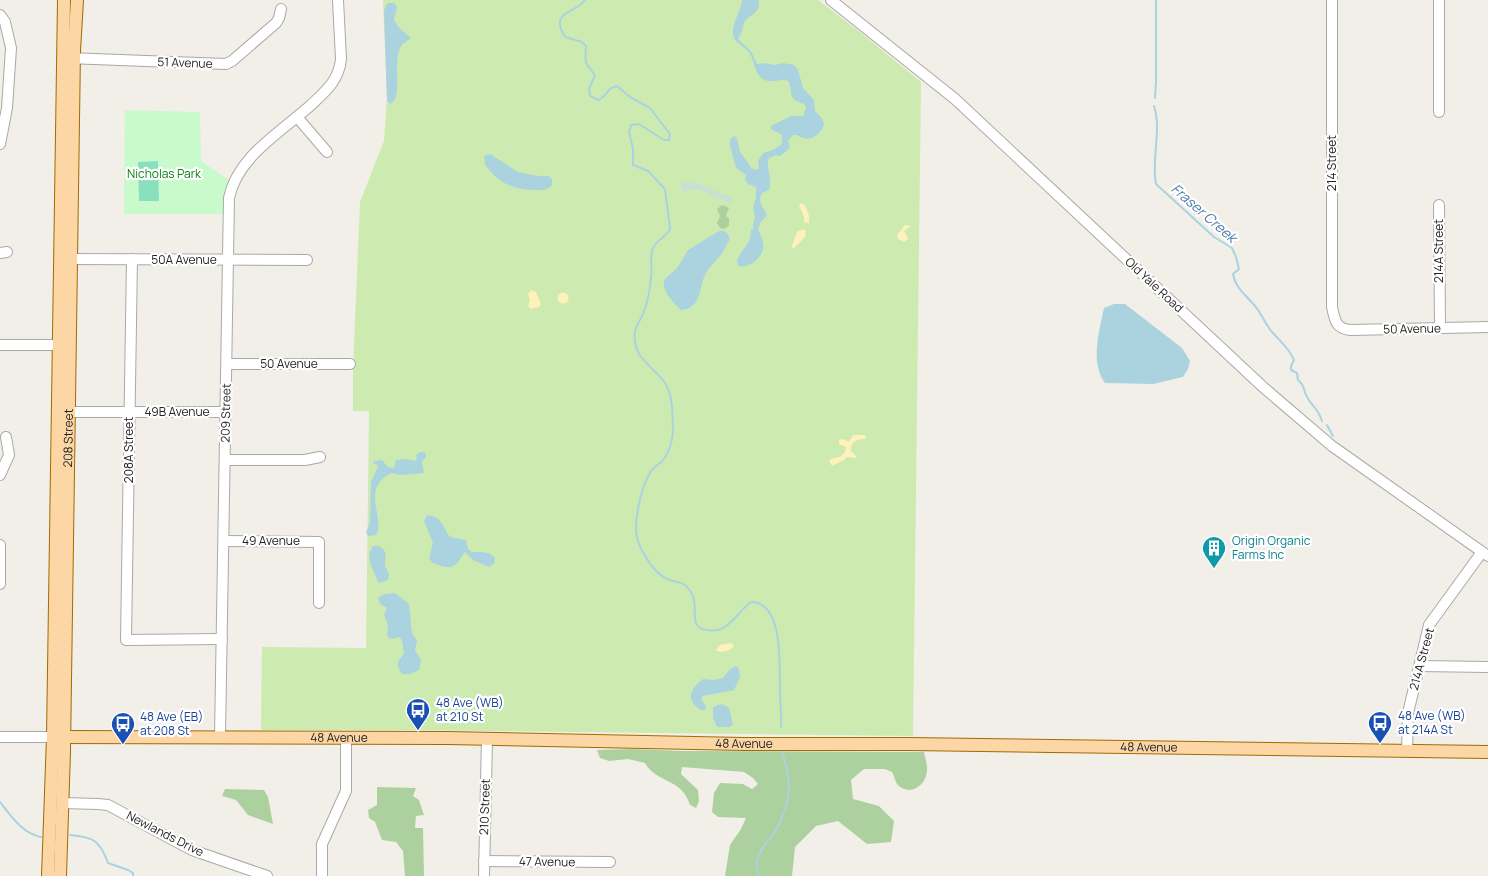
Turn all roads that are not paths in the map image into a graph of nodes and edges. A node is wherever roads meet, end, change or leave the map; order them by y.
1 (64, 0) edge
2 (76, 0) edge
3 (338, 0) edge
4 (831, 0) edge
5 (1332, 0) edge
6 (1438, 0) edge
7 (280, 9) dead end
8 (0, 15) edge
9 (69, 58) junction
10 (4, 78) edge
11 (1439, 112) dead end
12 (298, 117) junction
13 (0, 144) edge
14 (327, 152) dead end
15 (1439, 205) dead end
16 (65, 259) junction
17 (132, 260) junction
18 (228, 260) junction
19 (307, 260) dead end
20 (1337, 325) joint
21 (1488, 327) edge
22 (1440, 328) junction
23 (0, 344) edge
24 (58, 345) junction
25 (227, 364) junction
26 (350, 364) dead end
27 (68, 412) junction
28 (130, 412) junction
29 (226, 412) junction
30 (6, 437) dead end
31 (320, 457) dead end
32 (225, 460) junction
33 (0, 475) edge
34 (224, 541) junction
35 (0, 545) edge
36 (1485, 554) edge
37 (0, 584) edge
38 (319, 603) dead end
39 (222, 639) junction
40 (1420, 666) junction
41 (1486, 667) dead end
42 (220, 736) junction
43 (0, 737) edge
44 (58, 737) junction
45 (346, 737) junction
46 (487, 738) junction
47 (1407, 751) junction
48 (1488, 752) edge
49 (62, 803) junction
50 (484, 861) junction
51 (610, 862) dead end
52 (48, 876) edge
53 (60, 876) edge
54 (267, 876) edge
55 (322, 876) edge
56 (484, 876) edge

1 - 9 main road, 208 Street
2 - 9 main road, 208 Street
3 - 12 street, 209 Street
4 - 36 street, Old Yale Road
5 - 20 street, 214 Street
6 - 11 street
7 - 9 street, 51 Avenue
8 - 10 street
9 - 16 main road, 208 Street
10 - 13 street
12 - 14 street
12 - 18 street, 209 Street
15 - 22 street, 214A Street
16 - 17 street, 50A Avenue
16 - 24 main road, 208 Street
16 - 27 main road, 208 Street
17 - 18 street, 50A Avenue
17 - 28 street, 208A Street
18 - 19 street, 50A Avenue
18 - 25 street, 209 Street
20 - 22 street, 50 Avenue
21 - 22 street, 50 Avenue
23 - 24 street
24 - 44 main road, 208 Street
25 - 26 street, 50 Avenue
25 - 29 street, 209 Street
27 - 28 street, 49B Avenue
27 - 44 main road, 208 Street
28 - 29 street, 49B Avenue
28 - 39 street, 208A Street
29 - 32 street, 209 Street
30 - 33 street
31 - 32 street
32 - 34 street, 209 Street
34 - 38 street, 49 Avenue
34 - 39 street, 209 Street
35 - 37 street
36 - 40 street, 214A Street
39 - 42 street, 209 Street
40 - 41 street
40 - 47 street, 214A Street
42 - 44 main road, 48 Avenue
42 - 45 main road, 48 Avenue
43 - 44 street, 48 Avenue
44 - 49 main road, 208 Street
44 - 52 main road, 208 Street
45 - 46 main road, 48 Avenue
45 - 55 street
46 - 47 main road, 48 Avenue
46 - 50 street, 210 Street
47 - 48 main road, 48 Avenue
49 - 53 main road, 208 Street
49 - 54 street, Newlands Drive
50 - 51 street, 47 Avenue
50 - 56 street, 210 Street

